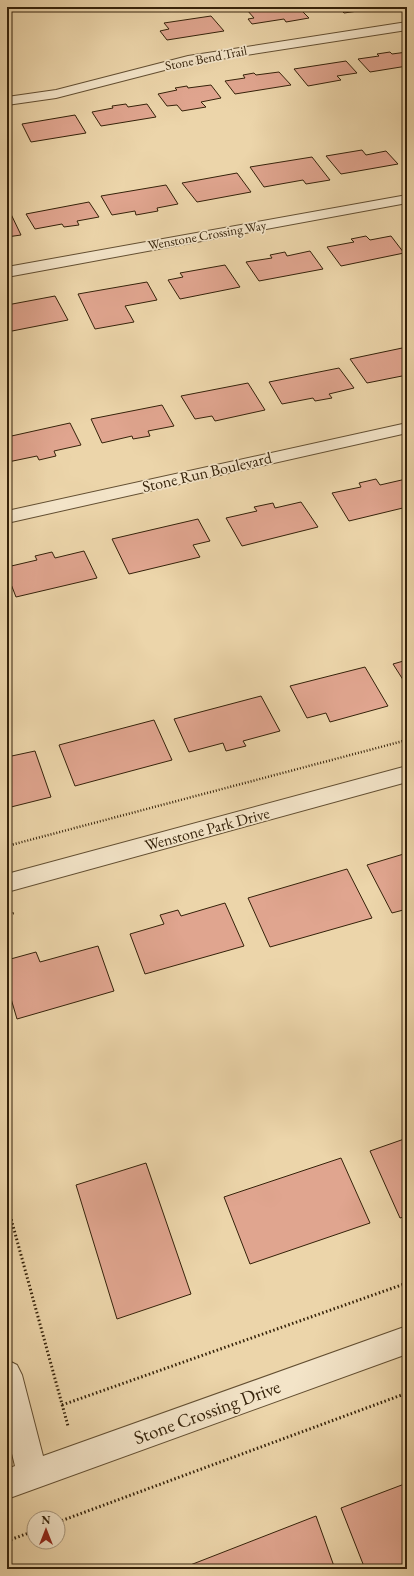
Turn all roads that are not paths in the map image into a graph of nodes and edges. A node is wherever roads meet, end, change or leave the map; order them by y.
1 (407, 26) edge
2 (7, 101) edge
3 (407, 199) edge
4 (7, 272) edge
5 (407, 428) edge
6 (7, 517) edge
7 (407, 774) edge
8 (7, 883) edge
9 (407, 1340) edge
10 (7, 1374) edge
11 (20, 1479) edge

1 - 2 street, Stone Bend Trail
3 - 4 street, Wenstone Crossing Way
5 - 6 street, Stone Run Boulevard
7 - 8 street, Wenstone Park Drive
9 - 11 street, Stone Crossing Drive
10 - 11 street

